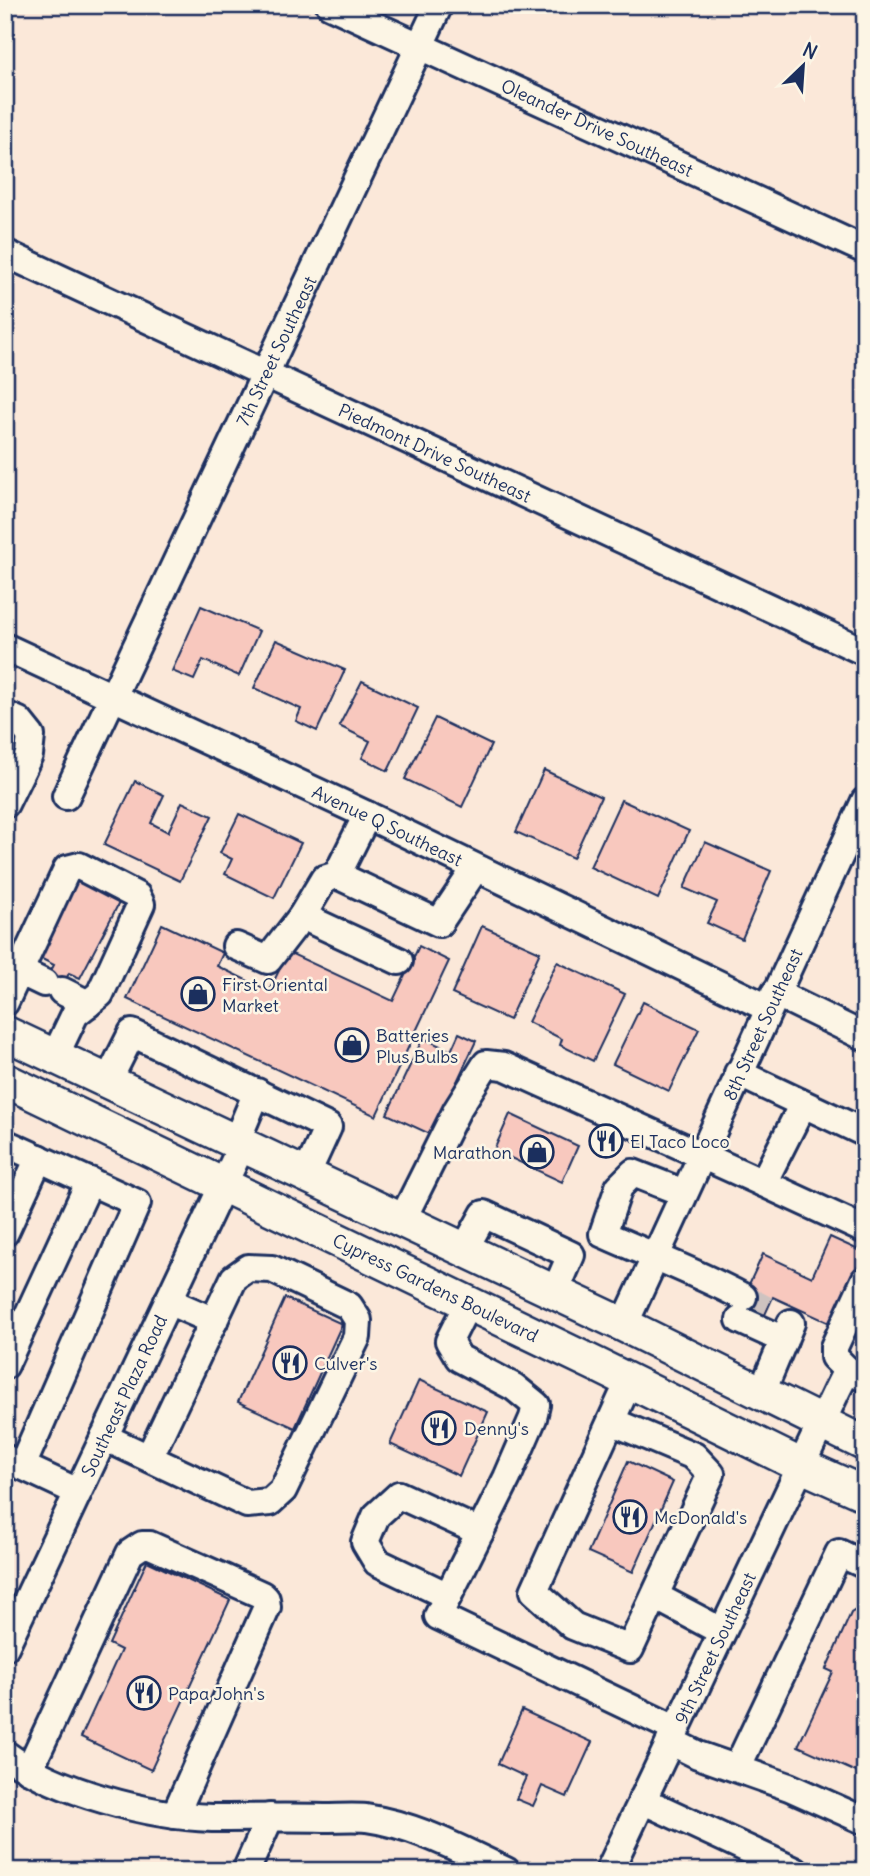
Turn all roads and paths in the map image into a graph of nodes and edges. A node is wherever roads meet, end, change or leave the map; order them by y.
1 (330, 5) edge
2 (439, 5) edge
3 (421, 46) junction
4 (865, 250) edge
5 (5, 253) edge
6 (265, 373) junction
7 (5, 647) edge
8 (865, 652) edge
9 (112, 697) junction
10 (5, 715) edge
11 (66, 796) dead end
12 (865, 801) edge
13 (5, 804) edge
14 (367, 814) junction
15 (475, 869) junction
16 (337, 875) junction
17 (302, 916) junction
18 (236, 946) dead end
19 (399, 961) dead end
20 (19, 971) junction
21 (771, 1001) junction
22 (5, 1002) edge
23 (88, 1004) junction
24 (5, 1032) edge
25 (865, 1037) edge
26 (55, 1056) junction
27 (738, 1073) junction
28 (5, 1080) edge
29 (108, 1081) junction
30 (257, 1093) junction
31 (803, 1104) junction
32 (865, 1133) edge
33 (5, 1143) edge
34 (239, 1143) junction
35 (701, 1155) junction
36 (39, 1158) junction
37 (306, 1175) junction
38 (90, 1181) junction
39 (763, 1183) junction
40 (223, 1185) junction
41 (684, 1193) junction
42 (402, 1220) junction
43 (865, 1230) edge
44 (5, 1231) edge
45 (603, 1234) junction
46 (464, 1250) junction
47 (571, 1255) junction
48 (654, 1257) junction
49 (865, 1280) edge
50 (555, 1292) junction
51 (169, 1301) junction
52 (479, 1308) junction
53 (214, 1321) junction
54 (624, 1325) junction
55 (5, 1364) edge
56 (856, 1374) edge
57 (630, 1381) junction
58 (761, 1394) junction
59 (611, 1421) junction
60 (820, 1424) junction
61 (104, 1437) junction
62 (865, 1444) edge
63 (149, 1458) junction
64 (13, 1462) edge
65 (800, 1465) junction
66 (78, 1492) junction
67 (865, 1494) edge
68 (480, 1532) junction
69 (865, 1566) edge
70 (448, 1596) junction
71 (654, 1596) junction
72 (722, 1631) junction
73 (5, 1647) edge
74 (673, 1735) junction
75 (5, 1754) edge
76 (737, 1768) junction
77 (29, 1770) junction
78 (642, 1800) junction
79 (175, 1815) junction
80 (270, 1817) junction
81 (865, 1821) edge
82 (246, 1871) edge
83 (506, 1871) edge
84 (609, 1871) edge
85 (795, 1871) edge

1 - 3 street, Oleander Drive Southeast
2 - 3 street, 7th Street Southeast
3 - 4 street, Oleander Drive Southeast
3 - 6 street, 7th Street Southeast
5 - 6 street, Piedmont Drive Southeast
6 - 8 street, Piedmont Drive Southeast
6 - 9 street, 7th Street Southeast
7 - 9 street, Avenue Q Southeast
9 - 11 street, 7th Street Southeast
9 - 14 street, Avenue Q Southeast
10 - 13 street
12 - 21 street, 8th Street Southeast
14 - 15 street, Avenue Q Southeast
14 - 16 street
15 - 16 street
15 - 21 street, Avenue Q Southeast
16 - 17 street
17 - 18 street
17 - 19 street
20 - 22 street
20 - 23 street
20 - 23 street
21 - 25 street, Avenue Q Southeast
21 - 27 street, 8th Street Southeast
23 - 26 street
24 - 26 main road
26 - 29 main road
27 - 31 street
27 - 35 street, 8th Street Southeast
28 - 40 main road, Cypress Gardens Boulevard
29 - 30 street
29 - 34 main road
30 - 34 street, Southeast Plaza Road
30 - 37 street
31 - 32 street
31 - 39 street
33 - 36 street
34 - 37 main road
34 - 40 street, Southeast Plaza Road
35 - 39 street
35 - 41 street, 8th Street Southeast
35 - 42 street
36 - 38 street
36 - 44 street
37 - 42 main road
38 - 55 street
38 - 64 street
39 - 43 street
40 - 51 street, Southeast Plaza Road
40 - 52 main road, Cypress Gardens Boulevard
41 - 45 street
41 - 48 street, 8th Street Southeast
42 - 46 main road
45 - 47 street
45 - 48 street
46 - 47 street
46 - 50 main road
47 - 50 street
48 - 54 street, 8th Street Southeast
48 - 58 street
49 - 56 street
50 - 54 main road
51 - 53 street
51 - 61 street, Southeast Plaza Road
52 - 54 main road
52 - 57 main road, Cypress Gardens Boulevard
52 - 68 street
53 - 63 street
53 - 63 street
54 - 58 main road
56 - 60 street, 9th Street Southeast
57 - 59 street
57 - 65 main road, Cypress Gardens Boulevard
58 - 60 main road
59 - 71 street
59 - 71 street
60 - 62 main road
60 - 65 street, 9th Street Southeast
61 - 63 street
61 - 66 street, Southeast Plaza Road
64 - 66 street
65 - 67 main road, Cypress Gardens Boulevard
65 - 72 street, 9th Street Southeast
66 - 73 street, Southeast Plaza Road
68 - 70 street
68 - 70 street
69 - 76 street
70 - 74 street
71 - 72 street
72 - 74 street, 9th Street Southeast
74 - 76 street
74 - 78 street, 9th Street Southeast
75 - 77 street
76 - 81 street
77 - 79 street
77 - 79 street
78 - 84 street, 9th Street Southeast
78 - 85 street
79 - 80 street
80 - 82 street
80 - 83 street

